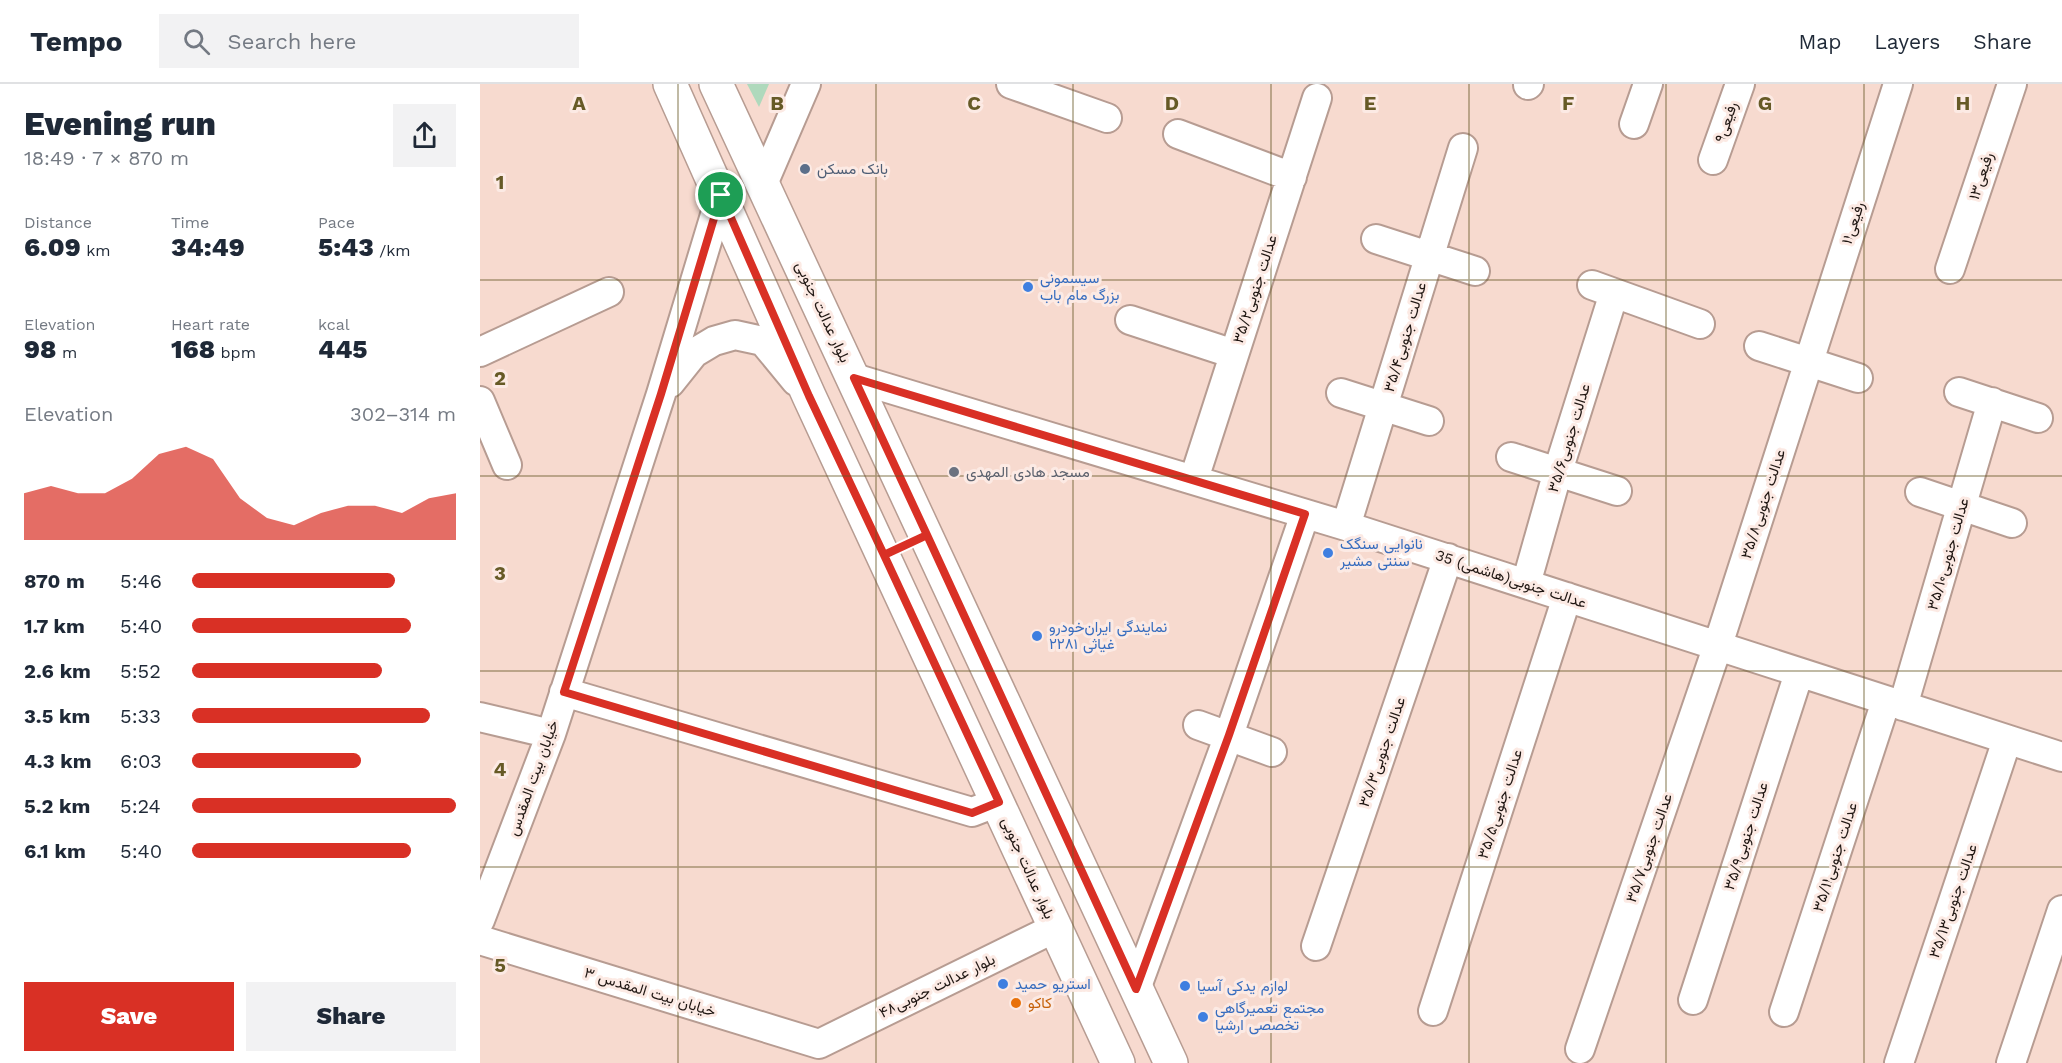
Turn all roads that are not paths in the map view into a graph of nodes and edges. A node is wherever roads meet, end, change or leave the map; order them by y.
1 (670, 84) edge
2 (716, 84) edge
3 (807, 84) edge
4 (1011, 84) edge
5 (1648, 84) edge
6 (1740, 84) edge
7 (1898, 84) edge
8 (2012, 84) edge
9 (1317, 98) dead end
10 (1107, 118) dead end
11 (1634, 124) dead end
12 (1178, 134) dead end
13 (1463, 148) dead end
14 (1713, 160) dead end
15 (1292, 177) junction
16 (763, 184) junction
17 (721, 195) junction
18 (1376, 239) dead end
19 (1429, 256) junction
20 (1950, 269) dead end
21 (1475, 272) dead end
22 (609, 292) dead end
23 (1130, 320) dead end
24 (1701, 324) dead end
25 (1760, 346) dead end
26 (480, 351) edge
27 (1234, 354) junction
28 (1809, 361) junction
29 (854, 378) junction
30 (1858, 378) dead end
31 (1959, 392) dead end
32 (1341, 393) dead end
33 (661, 394) junction
34 (809, 396) junction
35 (480, 401) edge
36 (1992, 402) junction
37 (1383, 406) junction
38 (2038, 418) dead end
39 (1429, 421) dead end
40 (1510, 457) dead end
41 (507, 465) dead end
42 (1558, 471) junction
43 (1194, 479) junction
44 (1617, 491) dead end
45 (1920, 492) dead end
46 (1962, 505) junction
47 (1305, 514) junction
48 (2012, 524) dead end
49 (1346, 526) junction
50 (927, 535) junction
51 (884, 555) junction
52 (1448, 558) junction
53 (1526, 584) junction
54 (1567, 597) junction
55 (1717, 648) junction
56 (1799, 673) junction
57 (564, 692) junction
58 (1895, 703) junction
59 (480, 717) edge
60 (1198, 725) dead end
61 (551, 734) junction
62 (1229, 735) junction
63 (2007, 740) junction
64 (1272, 752) dead end
65 (2062, 758) edge
66 (999, 802) junction
67 (2062, 910) edge
68 (480, 920) edge
69 (1055, 928) junction
70 (480, 940) edge
71 (1316, 946) dead end
72 (1136, 989) junction
73 (1692, 1000) dead end
74 (1433, 1011) dead end
75 (1784, 1012) dead end
76 (819, 1044) joint
77 (1580, 1049) dead end
78 (1118, 1063) edge
79 (1171, 1063) edge
80 (1899, 1063) edge
81 (2011, 1063) edge

1 - 17 main road, بلوار عدالت جنوبی
2 - 16 main road, بلوار عدالت جنوبی
3 - 16 street
4 - 10 street
5 - 11 street
6 - 14 street, رفیعی۹
7 - 28 street, رفیعی۱۱
8 - 20 street, رفیعی۱۳
9 - 15 street, عدالت جنوبی۳۵/۲
12 - 15 street
13 - 19 street, عدالت جنوبی۳۵/۴
15 - 27 street, عدالت جنوبی۳۵/۲
16 - 29 main road, بلوار عدالت جنوبی
17 - 33 street, خیابان بیت المقدس
17 - 34 main road, بلوار عدالت جنوبی
18 - 19 street
19 - 21 street
19 - 37 street, عدالت جنوبی۳۵/۴
22 - 26 street
23 - 27 street
24 - 42 street, عدالت جنوبی۳۵/۶
25 - 28 street
27 - 43 street, عدالت جنوبی۳۵/۲
28 - 30 street
28 - 55 street, عدالت جنوبی۳۵/۸
29 - 43 street, 35 عدالت جنوبی(هاشمی)
29 - 50 main road, بلوار عدالت جنوبی
31 - 36 street
32 - 37 street
33 - 34 street
33 - 57 street, خیابان بیت المقدس
34 - 51 main road, بلوار عدالت جنوبی
35 - 41 street
36 - 38 street
36 - 46 street, عدالت جنوبی۳۵/۱۰
37 - 39 street
37 - 49 street, عدالت جنوبی۳۵/۴
40 - 42 street
42 - 44 street
42 - 53 street, عدالت جنوبی۳۵/۶
43 - 47 street, 35 عدالت جنوبی(هاشمی)
45 - 46 street
46 - 48 street
46 - 58 street, عدالت جنوبی۳۵/۱۰
47 - 49 street, 35 عدالت جنوبی(هاشمی)
47 - 62 street
49 - 52 street, 35 عدالت جنوبی(هاشمی)
50 - 51 main road
50 - 72 main road, بلوار عدالت جنوبی
51 - 66 main road, بلوار عدالت جنوبی
52 - 53 street, 35 عدالت جنوبی(هاشمی)
52 - 71 street, عدالت جنوبی۳۵/۳
53 - 54 street, 35 عدالت جنوبی(هاشمی)
54 - 55 street, 35 عدالت جنوبی(هاشمی)
54 - 74 street, عدالت جنوبی۳۵/۵
55 - 56 street, 35 عدالت جنوبی(هاشمی)
55 - 77 street, عدالت جنوبی۳۵/۷
56 - 58 street, 35 عدالت جنوبی(هاشمی)
56 - 73 street, عدالت جنوبی۳۵/۹
57 - 61 street, خیابان بیت المقدس
57 - 66 street
58 - 63 street, 35 عدالت جنوبی(هاشمی)
58 - 75 street, عدالت جنوبی۳۵/۱۱
59 - 61 street
60 - 62 street
61 - 68 street, خیابان بیت المقدس
62 - 64 street
62 - 72 street
63 - 65 street, 35 عدالت جنوبی(هاشمی)
63 - 80 street, عدالت جنوبی۳۵/۱۳
66 - 69 main road, بلوار عدالت جنوبی
67 - 81 street
69 - 76 street, بلوار عدالت جنوبی۴۸
69 - 78 main road, بلوار عدالت جنوبی
70 - 76 street, خیابان بیت المقدس ۳
72 - 79 main road, بلوار عدالت جنوبی

